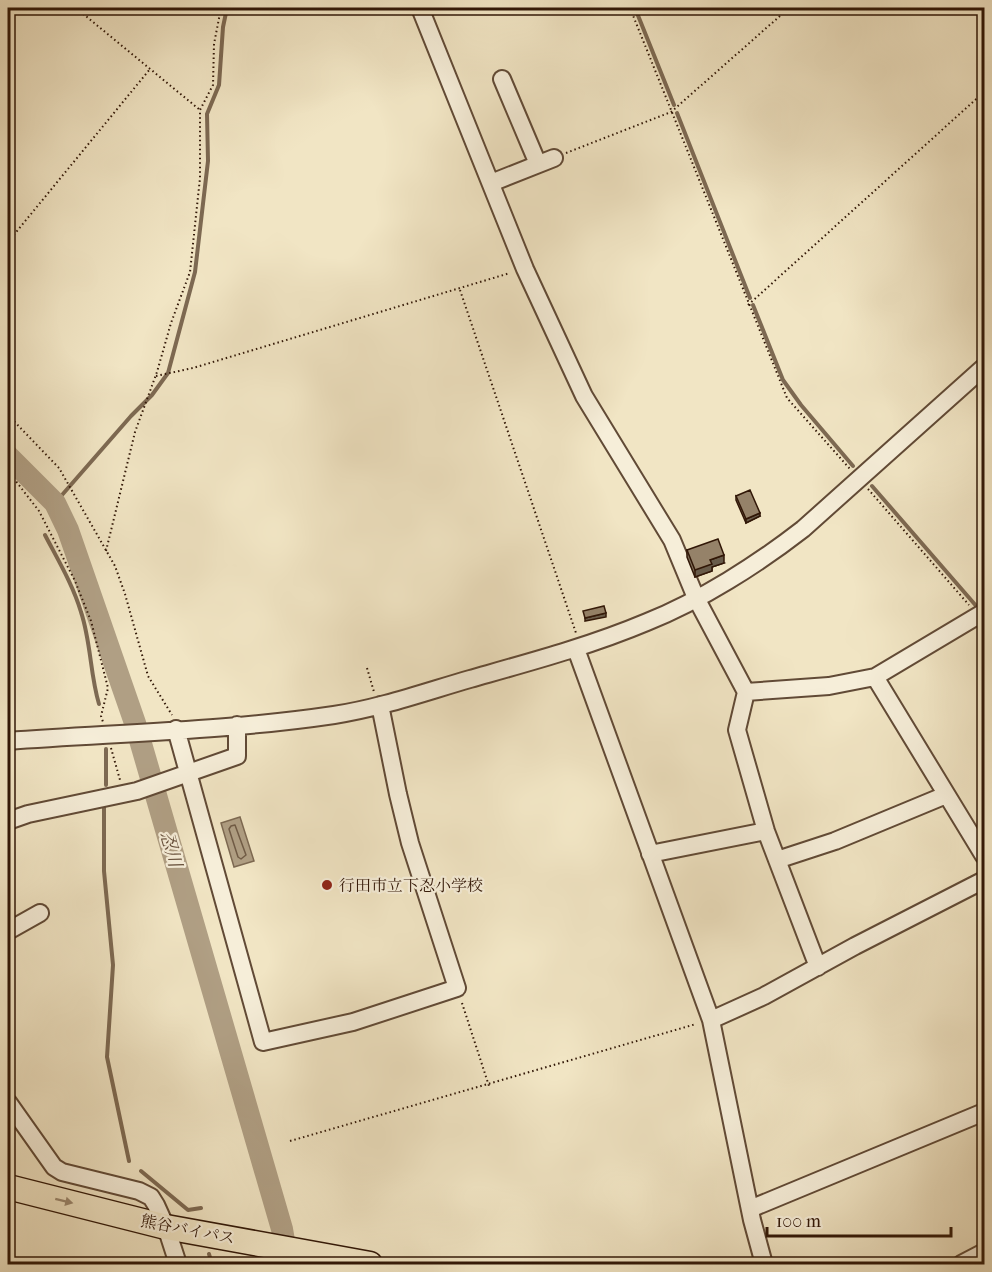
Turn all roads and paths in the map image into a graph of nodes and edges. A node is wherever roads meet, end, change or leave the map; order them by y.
1 (76, 8) edge
2 (221, 8) edge
3 (420, 8) edge
4 (630, 8) edge
5 (789, 8) edge
6 (150, 69) junction
7 (502, 79) dead end
8 (984, 92) edge
9 (200, 110) junction
10 (671, 112) junction
11 (546, 161) junction
12 (491, 183) junction
13 (8, 242) edge
14 (525, 269) junction
15 (460, 290) junction
16 (748, 305) junction
17 (984, 367) edge
18 (156, 376) junction
19 (8, 415) edge
20 (8, 471) edge
21 (859, 479) junction
22 (106, 551) junction
23 (696, 598) junction
24 (982, 614) edge
25 (579, 648) junction
26 (367, 668) dead end
27 (875, 677) junction
28 (108, 688) dead end
29 (746, 692) junction
30 (377, 700) junction
31 (237, 726) junction
32 (176, 729) junction
33 (8, 741) edge
34 (185, 774) junction
35 (946, 795) junction
36 (8, 821) edge
37 (765, 831) junction
38 (650, 854) junction
39 (984, 856) edge
40 (777, 860) junction
41 (984, 880) edge
42 (40, 913) dead end
43 (8, 931) edge
44 (818, 967) junction
45 (457, 988) junction
46 (711, 1020) junction
47 (489, 1086) junction
48 (8, 1102) edge
49 (984, 1112) edge
50 (290, 1141) dead end
51 (8, 1187) edge
52 (750, 1209) junction
53 (166, 1227) junction
54 (984, 1252) edge
55 (178, 1264) edge
56 (370, 1264) edge
57 (764, 1264) edge
58 (961, 1264) edge

1 - 6 path
2 - 9 path
3 - 12 street
4 - 10 path
5 - 10 path
6 - 9 path
6 - 13 path
7 - 11 street
8 - 16 path
9 - 18 path
10 - 11 path
10 - 16 path
11 - 12 street
12 - 14 street
14 - 15 path
14 - 23 street
15 - 18 path
15 - 25 path
16 - 21 path
17 - 21 street
18 - 22 path
19 - 22 path
20 - 28 path
21 - 23 street
21 - 24 path
22 - 32 path
23 - 25 street
23 - 29 street
24 - 27 street
25 - 30 street
25 - 38 street
26 - 30 path
27 - 29 street
27 - 35 street
29 - 37 street
30 - 31 street
30 - 45 street
31 - 32 street
31 - 34 street
32 - 33 street
32 - 34 street
34 - 36 street
34 - 45 street
35 - 39 street
35 - 40 street
37 - 38 street
37 - 40 street
38 - 46 street
40 - 44 street
41 - 44 street
42 - 43 street
44 - 46 street
45 - 47 path
46 - 47 path
46 - 52 street
47 - 50 path
48 - 53 street
49 - 52 street
51 -> 53 highway, 熊谷バイパス
52 - 57 street
53 - 55 street
53 - 56 highway, 熊谷バイパス
54 - 58 street

